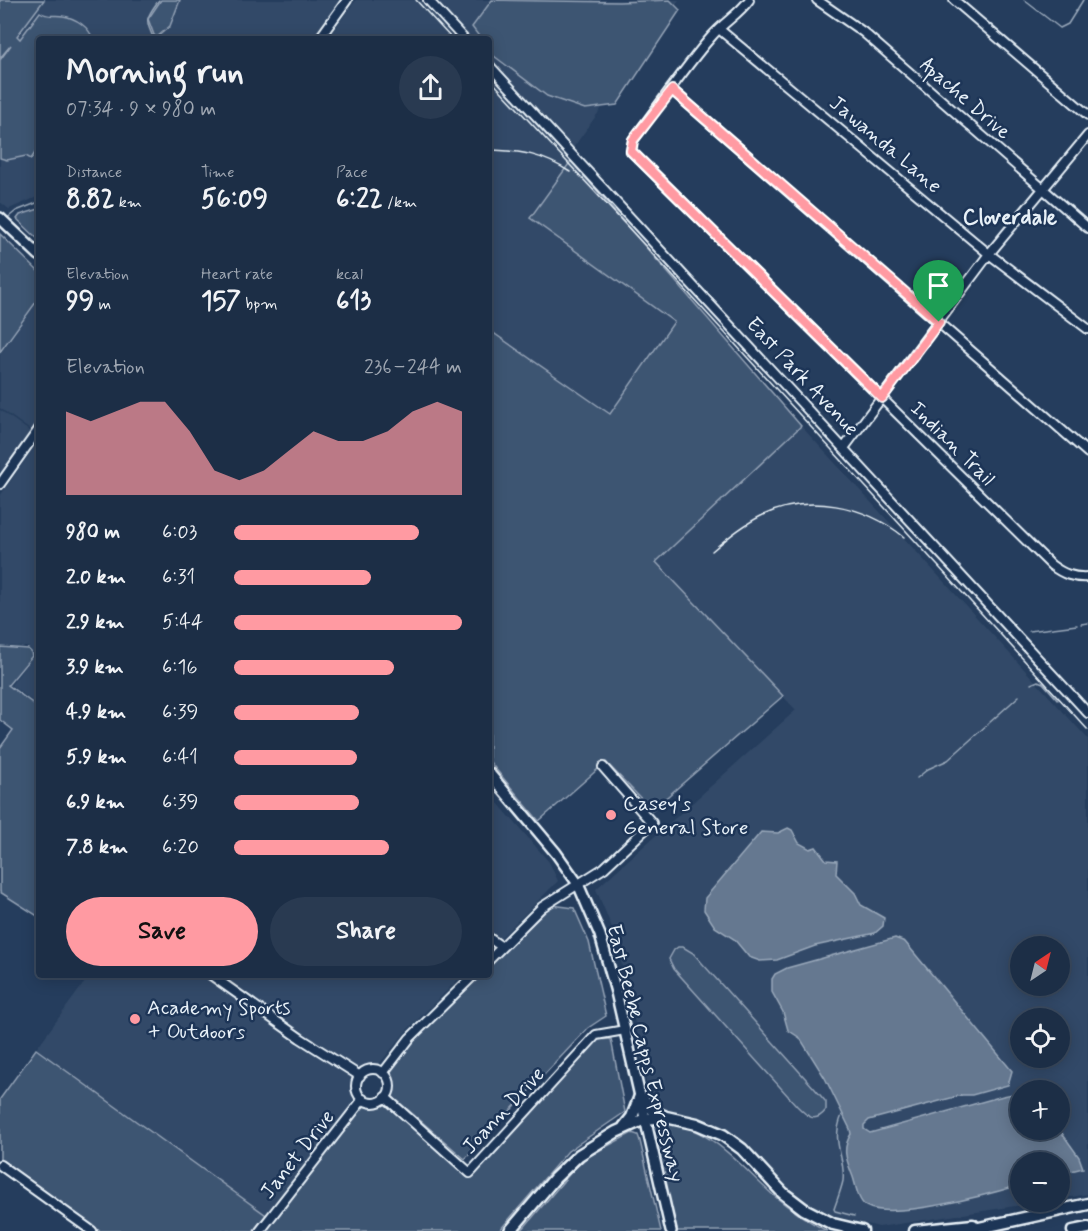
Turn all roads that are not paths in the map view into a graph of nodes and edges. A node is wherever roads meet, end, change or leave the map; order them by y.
1 (347, 0) edge
2 (428, 0) edge
3 (749, 0) edge
4 (817, 0) edge
5 (954, 0) edge
6 (719, 29) junction
7 (321, 36) edge
8 (461, 36) edge
9 (492, 69) edge
10 (672, 90) junction
11 (1088, 115) edge
12 (1088, 135) edge
13 (1042, 189) junction
14 (0, 218) edge
15 (1088, 228) edge
16 (36, 252) edge
17 (989, 254) junction
18 (939, 322) junction
19 (1088, 329) edge
20 (882, 398) junction
21 (36, 433) edge
22 (844, 447) junction
23 (1088, 453) edge
24 (0, 484) edge
25 (1088, 577) edge
26 (1088, 713) edge
27 (603, 767) dead end
28 (492, 776) edge
29 (578, 884) junction
30 (492, 940) edge
31 (502, 947) junction
32 (492, 957) edge
33 (215, 978) edge
34 (471, 978) edge
35 (625, 1030) junction
36 (383, 1073) junction
37 (360, 1076) junction
38 (640, 1096) junction
39 (385, 1097) junction
40 (363, 1099) junction
41 (666, 1117) junction
42 (645, 1119) junction
43 (623, 1129) junction
44 (0, 1165) edge
45 (1088, 1204) edge
46 (1015, 1220) junction
47 (1088, 1228) edge
48 (92, 1231) edge
49 (260, 1231) edge
50 (510, 1231) edge
51 (671, 1231) edge
52 (862, 1231) edge
53 (915, 1231) edge
54 (966, 1231) edge
55 (1073, 1231) edge

1 - 7 street
2 - 8 street
3 - 6 street, Indian Trail
4 - 13 street, Apache Drive
5 - 11 street
6 - 10 street, Indian Trail
6 - 17 street, Jawanda Lane
9 - 22 street, East Park Avenue
10 - 18 street
10 - 20 street, Indian Trail
12 - 13 street
13 - 15 street, Apache Drive
13 - 17 street
14 - 16 main road
17 - 18 street
17 - 19 street, Jawanda Lane
18 - 20 street
18 - 23 street
20 - 22 street
20 - 25 street, Indian Trail
21 - 24 street
22 - 26 street, East Park Avenue
27 - 29 street
28 - 29 main road, East Beebe Capps Expressway
29 - 31 street
29 - 35 main road, East Beebe Capps Expressway
30 - 31 street
31 - 32 street
33 - 37 street
34 - 36 street
35 - 38 main road, East Beebe Capps Expressway
35 - 39 street, Joann Drive
36 - 37 street
36 - 39 street
37 - 40 street
38 - 41 highway
38 - 42 main road, East Beebe Capps Expressway
38 - 43 highway
39 - 40 street
40 - 49 street, Janet Drive
41 - 42 highway
41 - 52 highway
42 - 43 highway
42 - 51 main road, East Beebe Capps Expressway
43 - 50 highway
44 - 48 street
45 - 46 highway
46 - 53 highway
46 - 54 highway
47 - 55 highway

